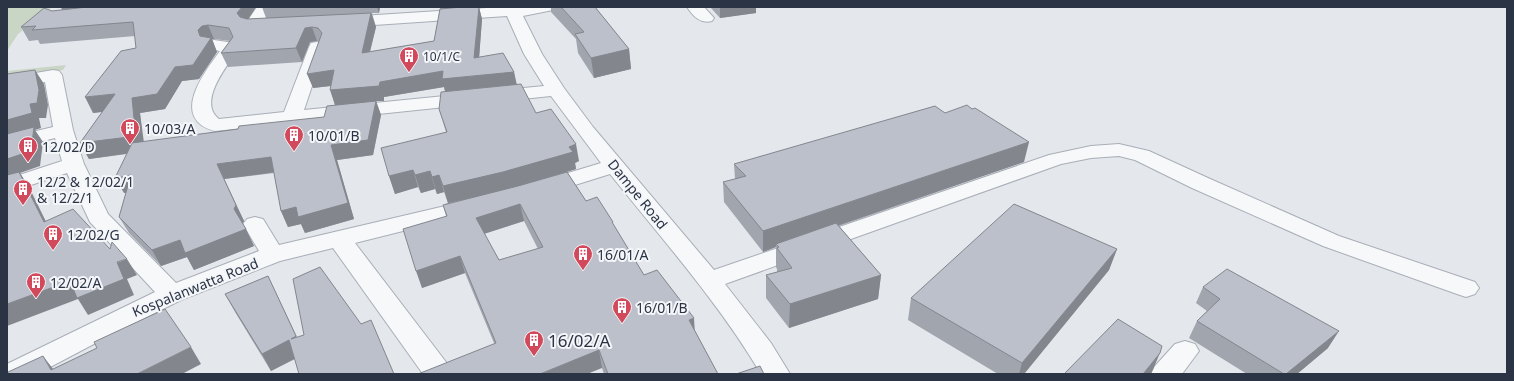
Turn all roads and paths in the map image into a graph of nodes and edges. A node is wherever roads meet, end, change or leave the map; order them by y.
1 (265, 7) edge
2 (548, 7) edge
3 (513, 10) edge
4 (330, 23) edge
5 (283, 25) edge
6 (214, 45) dead end
7 (317, 47) edge
8 (7, 83) edge
9 (556, 90) junction
10 (292, 116) junction
11 (63, 130) junction
12 (7, 144) edge
13 (73, 164) junction
14 (615, 166) junction
15 (7, 186) edge
16 (255, 224) dead end
17 (340, 240) junction
18 (273, 255) junction
19 (709, 282) junction
20 (1466, 288) dead end
21 (172, 294) junction
22 (1185, 351) dead end
23 (12, 374) edge
24 (439, 374) edge
25 (776, 374) edge
26 (1165, 374) edge

1 - 5 street
2 - 3 street
3 - 4 street
3 - 9 street, Dampe Road
6 - 10 street
7 - 10 street
8 - 11 street
9 - 10 street
9 - 14 street, Dampe Road
11 - 12 street
11 - 13 street
13 - 15 street
13 - 21 street
14 - 17 street, Kospalanwatta Road
14 - 19 street, Dampe Road
16 - 18 street
17 - 18 street, Kospalanwatta Road
17 - 24 street
18 - 21 street, Kospalanwatta Road
19 - 20 street
19 - 25 street, Dampe Road
21 - 23 street, Kospalanwatta Road
22 - 26 street

